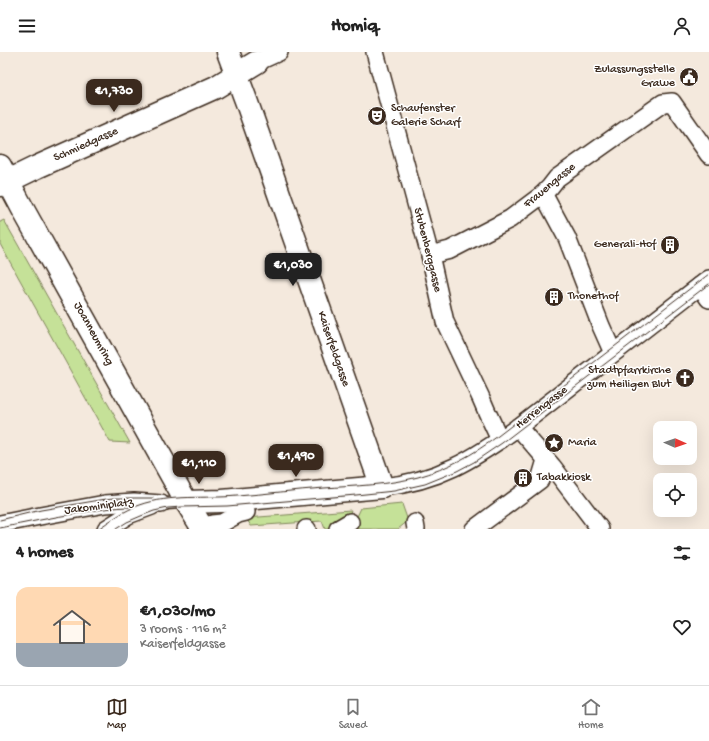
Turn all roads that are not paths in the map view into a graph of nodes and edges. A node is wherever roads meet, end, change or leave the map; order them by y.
1 (228, 52) edge
2 (279, 52) edge
3 (375, 52) edge
4 (257, 62) joint
5 (236, 74) junction
6 (709, 155) edge
7 (3, 177) edge
8 (542, 195) junction
9 (430, 256) junction
10 (706, 288) edge
11 (613, 353) junction
12 (518, 427) junction
13 (500, 440) junction
14 (546, 460) junction
15 (382, 487) junction
16 (186, 502) junction
17 (161, 504) junction
18 (246, 512) dead end
19 (217, 523) edge
20 (0, 524) edge
21 (106, 529) edge
22 (474, 529) edge
23 (600, 529) edge

1 - 5 street, Kaiserfeldgasse
2 - 4 street, Schmiedgasse
3 - 9 street, Stubenberggasse
4 - 5 street, Schmiedgasse
5 - 7 street, Schmiedgasse
5 - 15 street, Kaiserfeldgasse
6 - 8 street, Frauengasse
7 - 16 street, Joanneumring
8 - 9 street, Frauengasse
8 - 11 street
9 - 13 street, Stubenberggasse
10 - 11 street, Herrengasse
11 - 12 street, Herrengasse
12 - 13 street, Herrengasse
12 - 14 street
13 - 15 street, Herrengasse
14 - 22 street
14 - 23 street
15 - 16 street
16 - 17 lane
16 - 19 street, Joanneumring
17 - 20 street, Jakominiplatz
17 - 21 street, Jakominiplatz
18 - 19 street

